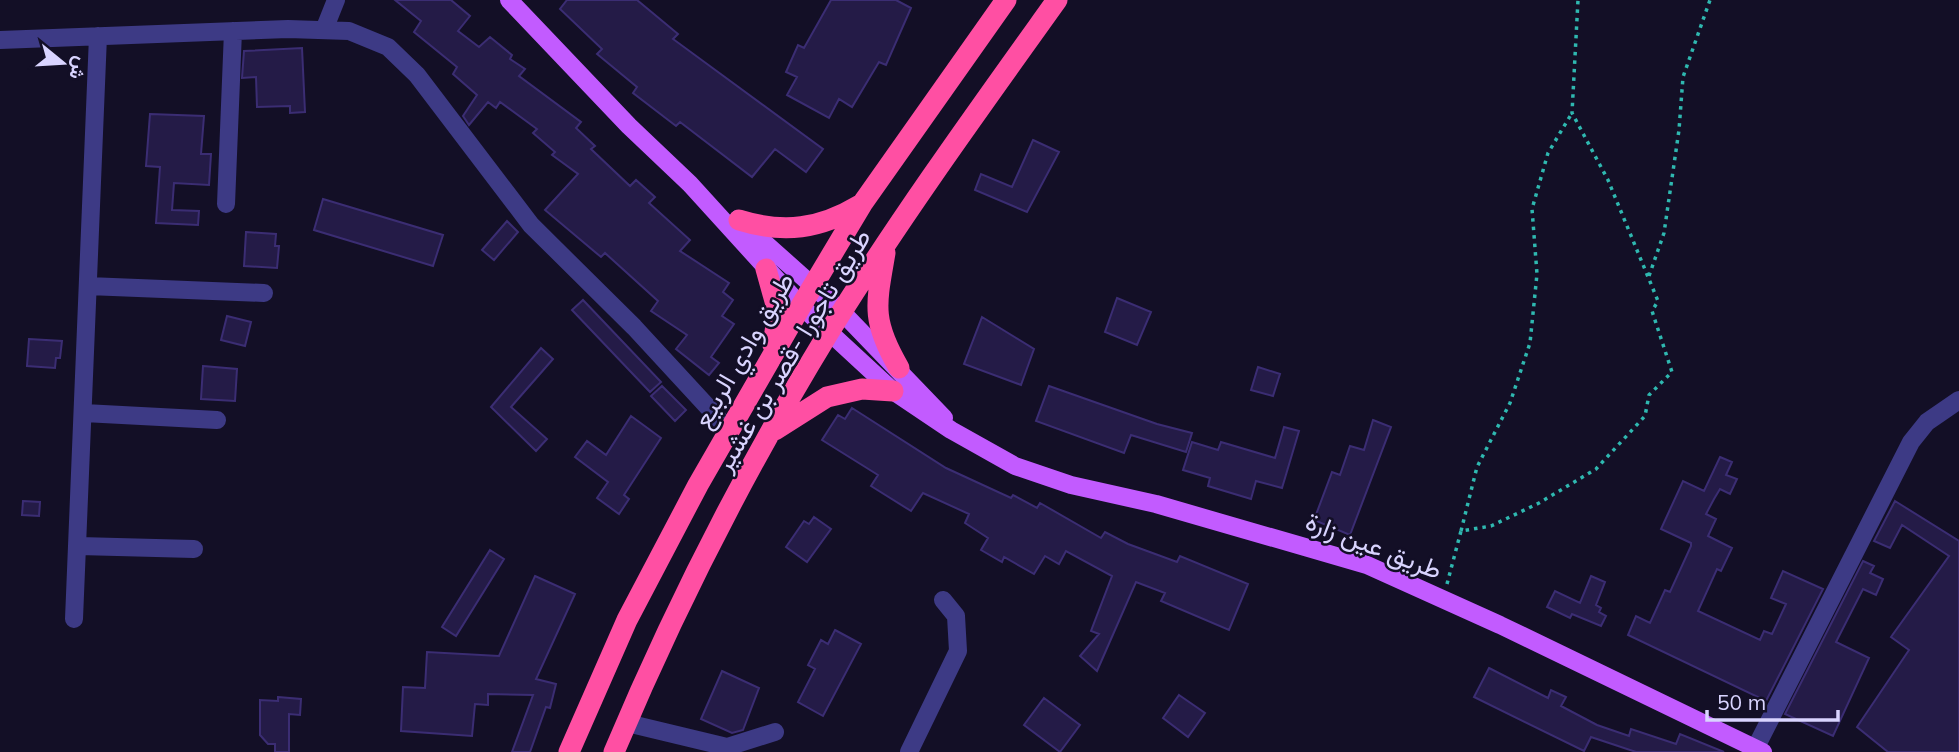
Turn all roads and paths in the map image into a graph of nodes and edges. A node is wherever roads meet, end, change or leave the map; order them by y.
1 (336, 0) edge
2 (509, 0) edge
3 (1006, 0) edge
4 (1058, 0) edge
5 (1578, 0) edge
6 (1710, 0) edge
7 (324, 30) junction
8 (233, 31) junction
9 (98, 36) junction
10 (0, 40) edge
11 (1572, 113) junction
12 (690, 184) junction
13 (226, 204) dead end
14 (862, 204) junction
15 (739, 220) junction
16 (887, 244) junction
17 (766, 269) junction
18 (1648, 277) junction
19 (88, 286) junction
20 (813, 286) junction
21 (264, 292) dead end
22 (801, 306) junction
23 (842, 312) junction
24 (830, 331) junction
25 (767, 365) junction
26 (898, 368) junction
27 (893, 391) junction
28 (1959, 400) edge
29 (84, 413) junction
30 (217, 420) dead end
31 (729, 430) junction
32 (951, 430) junction
33 (770, 433) junction
34 (1461, 531) junction
35 (79, 546) junction
36 (194, 549) dead end
37 (1443, 599) junction
38 (943, 600) dead end
39 (74, 618) dead end
40 (626, 723) junction
41 (775, 732) dead end
42 (1759, 750) edge
43 (569, 752) edge
44 (614, 752) edge
45 (909, 752) edge

1 - 7 street
2 - 12 main road
3 - 14 highway, طريق وادي الربيع
4 - 16 highway, طريق تاجورا -قصر بن غشير
5 - 11 path
6 - 18 path
7 - 8 street
7 - 31 street
8 - 9 street
8 - 13 street
9 - 10 street
9 - 19 street
11 - 18 path
11 - 34 path
12 - 15 main road
12 - 17 main road, طريق عين زارة
14 - 15 highway
14 - 20 highway, طريق وادي الربيع
15 - 20 main road
16 - 23 highway, طريق تاجورا -قصر بن غشير
16 - 26 highway
17 - 22 main road, طريق عين زارة
17 - 25 highway
18 - 34 path
19 - 21 street
19 - 29 street
20 - 22 highway, طريق وادي الربيع
20 - 23 main road
22 - 24 main road, طريق عين زارة
22 - 25 highway, طريق وادي الربيع
23 - 24 highway, طريق تاجورا -قصر بن غشير
23 - 26 main road
24 - 27 main road, طريق عين زارة
24 - 33 highway, طريق تاجورا -قصر بن غشير
25 - 31 highway, طريق وادي الربيع
26 - 32 main road
27 - 32 main road, طريق عين زارة
27 - 33 highway
28 - 42 street
29 - 30 street
29 - 35 street
31 - 43 highway, طريق وادي الربيع
32 - 37 main road, طريق عين زارة
33 - 40 highway, طريق تاجورا -قصر بن غشير
34 - 37 path
35 - 36 street
35 - 39 street
37 - 42 main road, طريق عين زارة
38 - 45 street
40 - 41 street
40 - 44 highway, طريق تاجورا -قصر بن غشير

